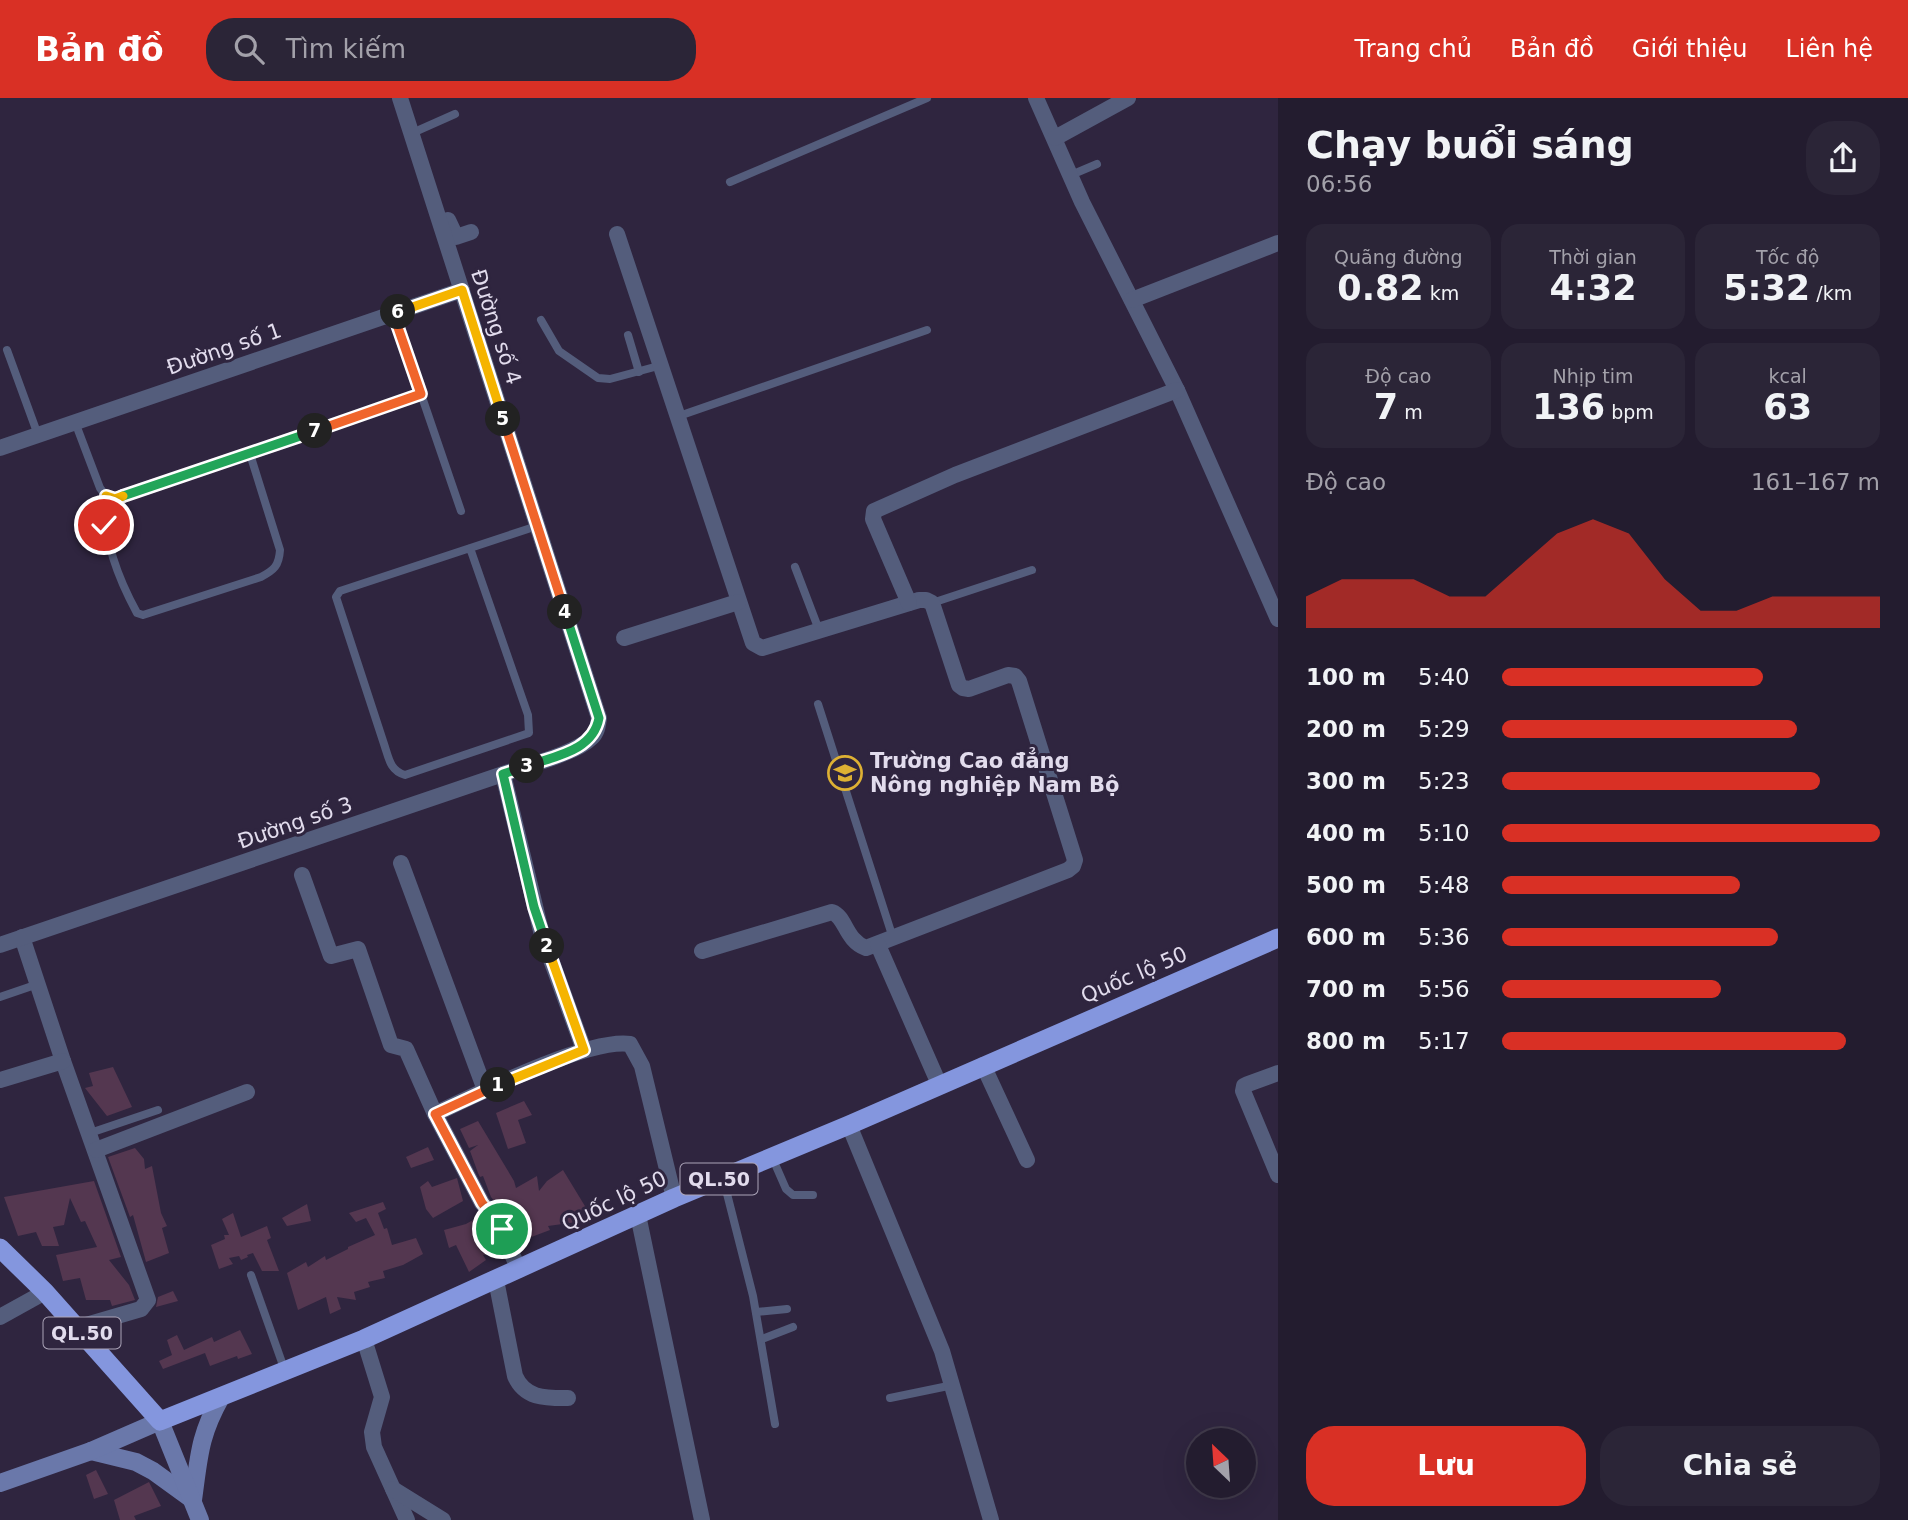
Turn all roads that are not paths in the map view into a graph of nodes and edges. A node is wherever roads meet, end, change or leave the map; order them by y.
1 (400, 98) edge
2 (409, 98) edge
3 (927, 98) edge
4 (1035, 98) edge
5 (1128, 98) edge
6 (455, 114) dead end
7 (419, 130) junction
8 (1061, 135) junction
9 (1093, 166) dead end
10 (1073, 174) junction
11 (730, 182) dead end
12 (471, 232) dead end
13 (617, 234) dead end
14 (1278, 243) edge
15 (462, 290) junction
16 (1132, 300) junction
17 (393, 313) junction
18 (541, 320) dead end
19 (927, 330) dead end
20 (628, 335) dead end
21 (7, 350) dead end
22 (662, 365) junction
23 (639, 372) junction
24 (1177, 390) junction
25 (421, 394) junction
26 (679, 416) junction
27 (75, 422) junction
28 (38, 435) junction
29 (0, 448) edge
30 (250, 454) junction
31 (106, 496) junction
32 (461, 512) dead end
33 (537, 526) junction
34 (470, 548) junction
35 (795, 567) dead end
36 (1032, 570) dead end
37 (738, 602) junction
38 (909, 603) junction
39 (932, 603) junction
40 (1278, 619) edge
41 (819, 630) junction
42 (624, 638) dead end
43 (818, 704) dead end
44 (597, 730) joint
45 (503, 774) junction
46 (401, 863) dead end
47 (302, 875) dead end
48 (22, 937) junction
49 (1278, 939) edge
50 (886, 941) junction
51 (0, 945) edge
52 (702, 951) dead end
53 (38, 984) junction
54 (0, 997) edge
55 (584, 1050) junction
56 (63, 1061) junction
57 (984, 1065) junction
58 (1278, 1073) edge
59 (0, 1080) edge
60 (939, 1084) junction
61 (485, 1090) junction
62 (247, 1092) dead end
63 (158, 1110) dead end
64 (435, 1114) junction
65 (849, 1125) junction
66 (90, 1133) junction
67 (96, 1150) junction
68 (772, 1157) junction
69 (1027, 1160) dead end
70 (1278, 1175) edge
71 (723, 1178) junction
72 (813, 1195) dead end
73 (674, 1198) junction
74 (638, 1215) junction
75 (0, 1248) edge
76 (519, 1270) junction
77 (251, 1275) dead end
78 (496, 1280) junction
79 (45, 1292) junction
80 (787, 1310) dead end
81 (756, 1311) junction
82 (0, 1317) edge
83 (793, 1327) dead end
84 (76, 1328) junction
85 (364, 1339) junction
86 (762, 1339) junction
87 (285, 1371) junction
88 (953, 1385) junction
89 (221, 1397) junction
90 (568, 1398) dead end
91 (890, 1398) dead end
92 (160, 1421) junction
93 (775, 1424) dead end
94 (91, 1451) junction
95 (0, 1483) edge
96 (393, 1489) junction
97 (193, 1500) junction
98 (200, 1520) edge
99 (407, 1520) edge
100 (443, 1520) edge
101 (702, 1520) edge
102 (992, 1520) edge

1 - 15 street, Đường số 4
2 - 7 street
3 - 11 lane
4 - 8 street
5 - 8 street
6 - 7 lane
7 - 12 street
8 - 10 street
9 - 10 lane
10 - 16 street
13 - 22 street
14 - 16 street
15 - 17 street, Đường số 1
15 - 33 street, Đường số 4
16 - 24 street
17 - 25 lane
17 - 27 street, Đường số 1
18 - 23 lane
19 - 26 lane
20 - 23 lane
21 - 28 lane
22 - 23 lane
22 - 26 street
24 - 38 street
24 - 40 street
25 - 30 lane
25 - 32 lane
26 - 37 street
27 - 28 street, Đường số 1
27 - 31 lane
28 - 29 street, Đường số 1
30 - 31 lane
30 - 31 lane
33 - 34 lane
33 - 44 street, Đường số 4
34 - 34 lane
35 - 41 lane
36 - 39 lane
37 - 41 street
37 - 42 street
38 - 39 street
38 - 41 street
39 - 50 street
43 - 50 lane
44 - 45 street, Đường số 3
45 - 48 street, Đường số 3
45 - 55 street
46 - 61 street
47 - 64 street
48 - 51 street, Đường số 3
48 - 53 street
49 - 57 highway, Quốc lộ 50 / QL.50
50 - 52 street
50 - 60 street
53 - 54 lane
53 - 56 street
55 - 61 street
55 - 73 street
56 - 59 street
56 - 66 street
57 - 60 highway, Quốc lộ 50 / QL.50
57 - 69 street
58 - 70 street
60 - 65 highway, Quốc lộ 50 / QL.50
61 - 64 street
62 - 67 street
63 - 66 lane
64 - 76 street
65 - 68 highway, Quốc lộ 50 / QL.50
65 - 88 street
66 - 67 street
67 - 84 street
68 - 71 highway, Quốc lộ 50 / QL.50
68 - 72 lane
71 - 73 highway, Quốc lộ 50 / QL.50
71 - 81 lane
73 - 74 highway, Quốc lộ 50 / QL.50
74 - 76 highway, Quốc lộ 50 / QL.50
74 - 101 street
75 - 79 highway, QL.50
76 - 78 highway, Quốc lộ 50 / QL.50
77 - 87 lane
78 - 85 highway, Quốc lộ 50 / QL.50
78 - 90 street
79 - 82 street
79 - 84 highway, QL.50
80 - 81 lane
81 - 86 lane
83 - 86 lane
84 - 92 highway, QL.50
85 - 87 highway, Quốc lộ 50 / QL.50
85 - 96 street
86 - 93 lane
87 - 89 highway, Quốc lộ 50 / QL.50
88 - 91 lane
88 - 102 street
89 - 92 highway, Quốc lộ 50 / QL.50
89 - 97 main road
92 - 94 main road
92 - 97 main road
94 - 95 main road
94 - 97 main road
96 - 99 street
96 - 100 street
97 - 98 main road

